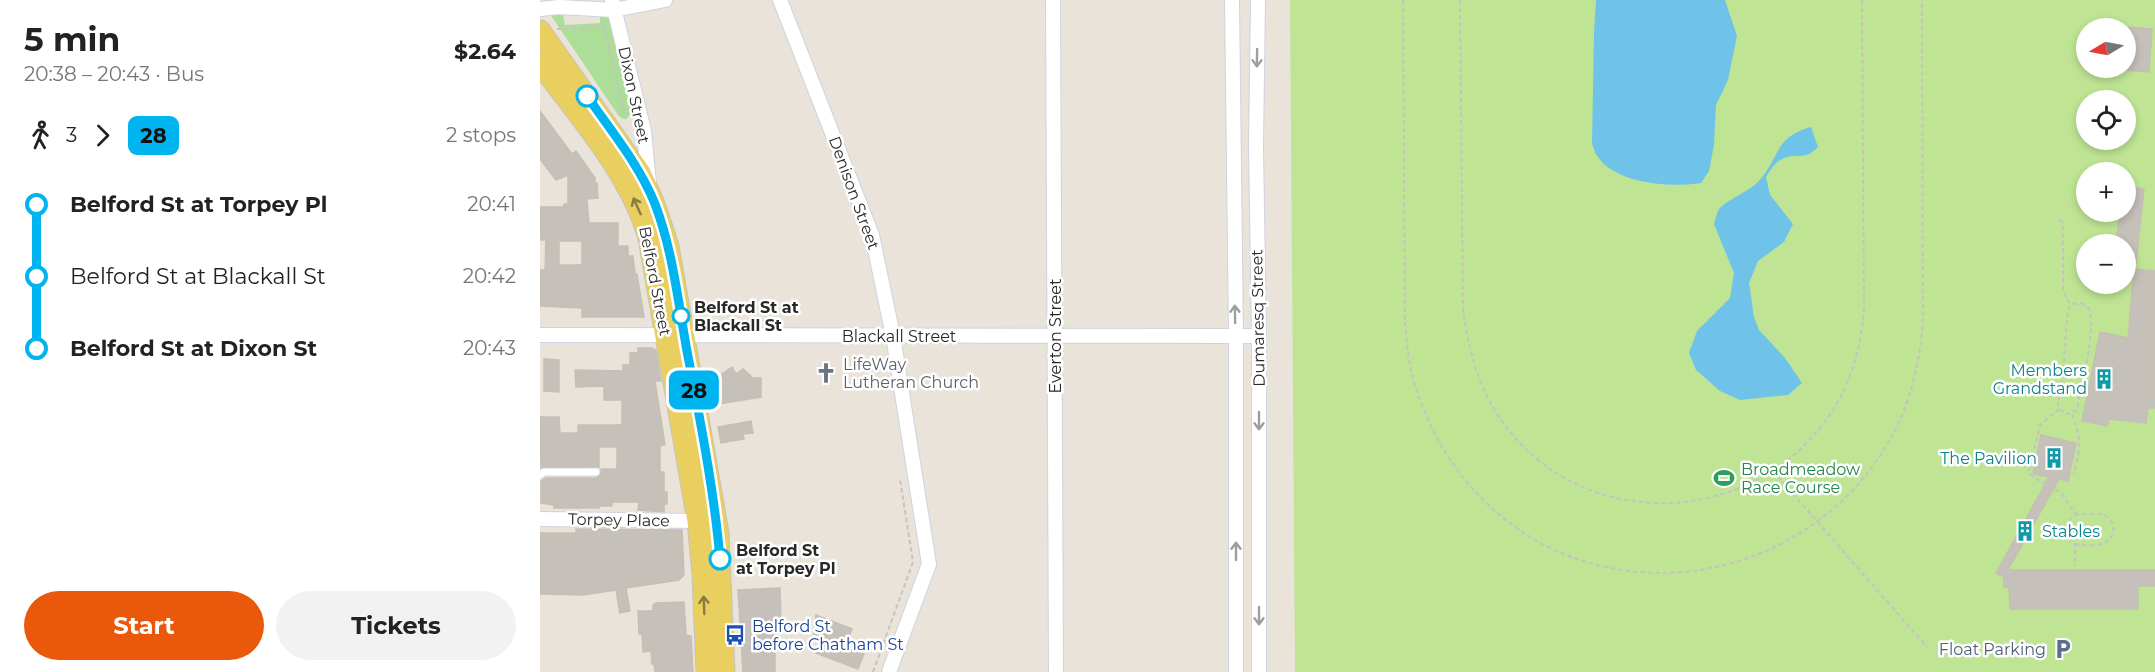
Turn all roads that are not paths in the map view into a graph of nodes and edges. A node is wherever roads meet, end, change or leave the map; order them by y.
1 (665, 0) edge
2 (780, 0) edge
3 (1053, 0) edge
4 (1232, 0) edge
5 (1258, 0) edge
6 (613, 5) edge
7 (540, 9) edge
8 (549, 30) edge
9 (540, 63) edge
10 (1232, 146) junction
11 (1256, 146) junction
12 (649, 192) junction
13 (540, 335) edge
14 (675, 336) junction
15 (893, 336) junction
16 (1055, 336) junction
17 (1236, 336) junction
18 (1259, 336) junction
19 (596, 472) dead end
20 (540, 475) edge
21 (1236, 490) junction
22 (1259, 490) junction
23 (540, 519) edge
24 (698, 521) junction
25 (707, 672) edge
26 (724, 672) edge
27 (889, 672) edge
28 (1056, 672) edge
29 (1236, 672) edge
30 (1259, 672) edge

1 - 6 street
2 - 15 street, Denison Street
3 - 16 street, Everton Street
4 - 10 street, Dumaresq Street
5 -> 11 street, Dumaresq Street
6 - 7 street
6 - 12 street, Dixon Street
8 - 12 main road, Belford Street
14 -> 9 main road, Belford Street
10 - 11 street
17 -> 10 street, Dumaresq Street
11 - 18 street, Dumaresq Street
12 - 14 main road, Belford Street
13 - 14 street, Blackall Street
14 - 15 street, Blackall Street
14 - 24 main road, Belford Street
14 - 26 main road, Belford Street
15 - 16 street, Blackall Street
15 - 27 street, Denison Street
16 - 17 street, Blackall Street
16 - 28 street, Everton Street
17 - 18 street, Blackall Street
17 - 21 street, Dumaresq Street
18 -> 22 street, Dumaresq Street
19 - 20 lane
21 - 22 street
29 -> 21 street, Dumaresq Street
22 -> 30 street, Dumaresq Street
23 - 24 street, Torpey Place
25 -> 24 main road, Belford Street

